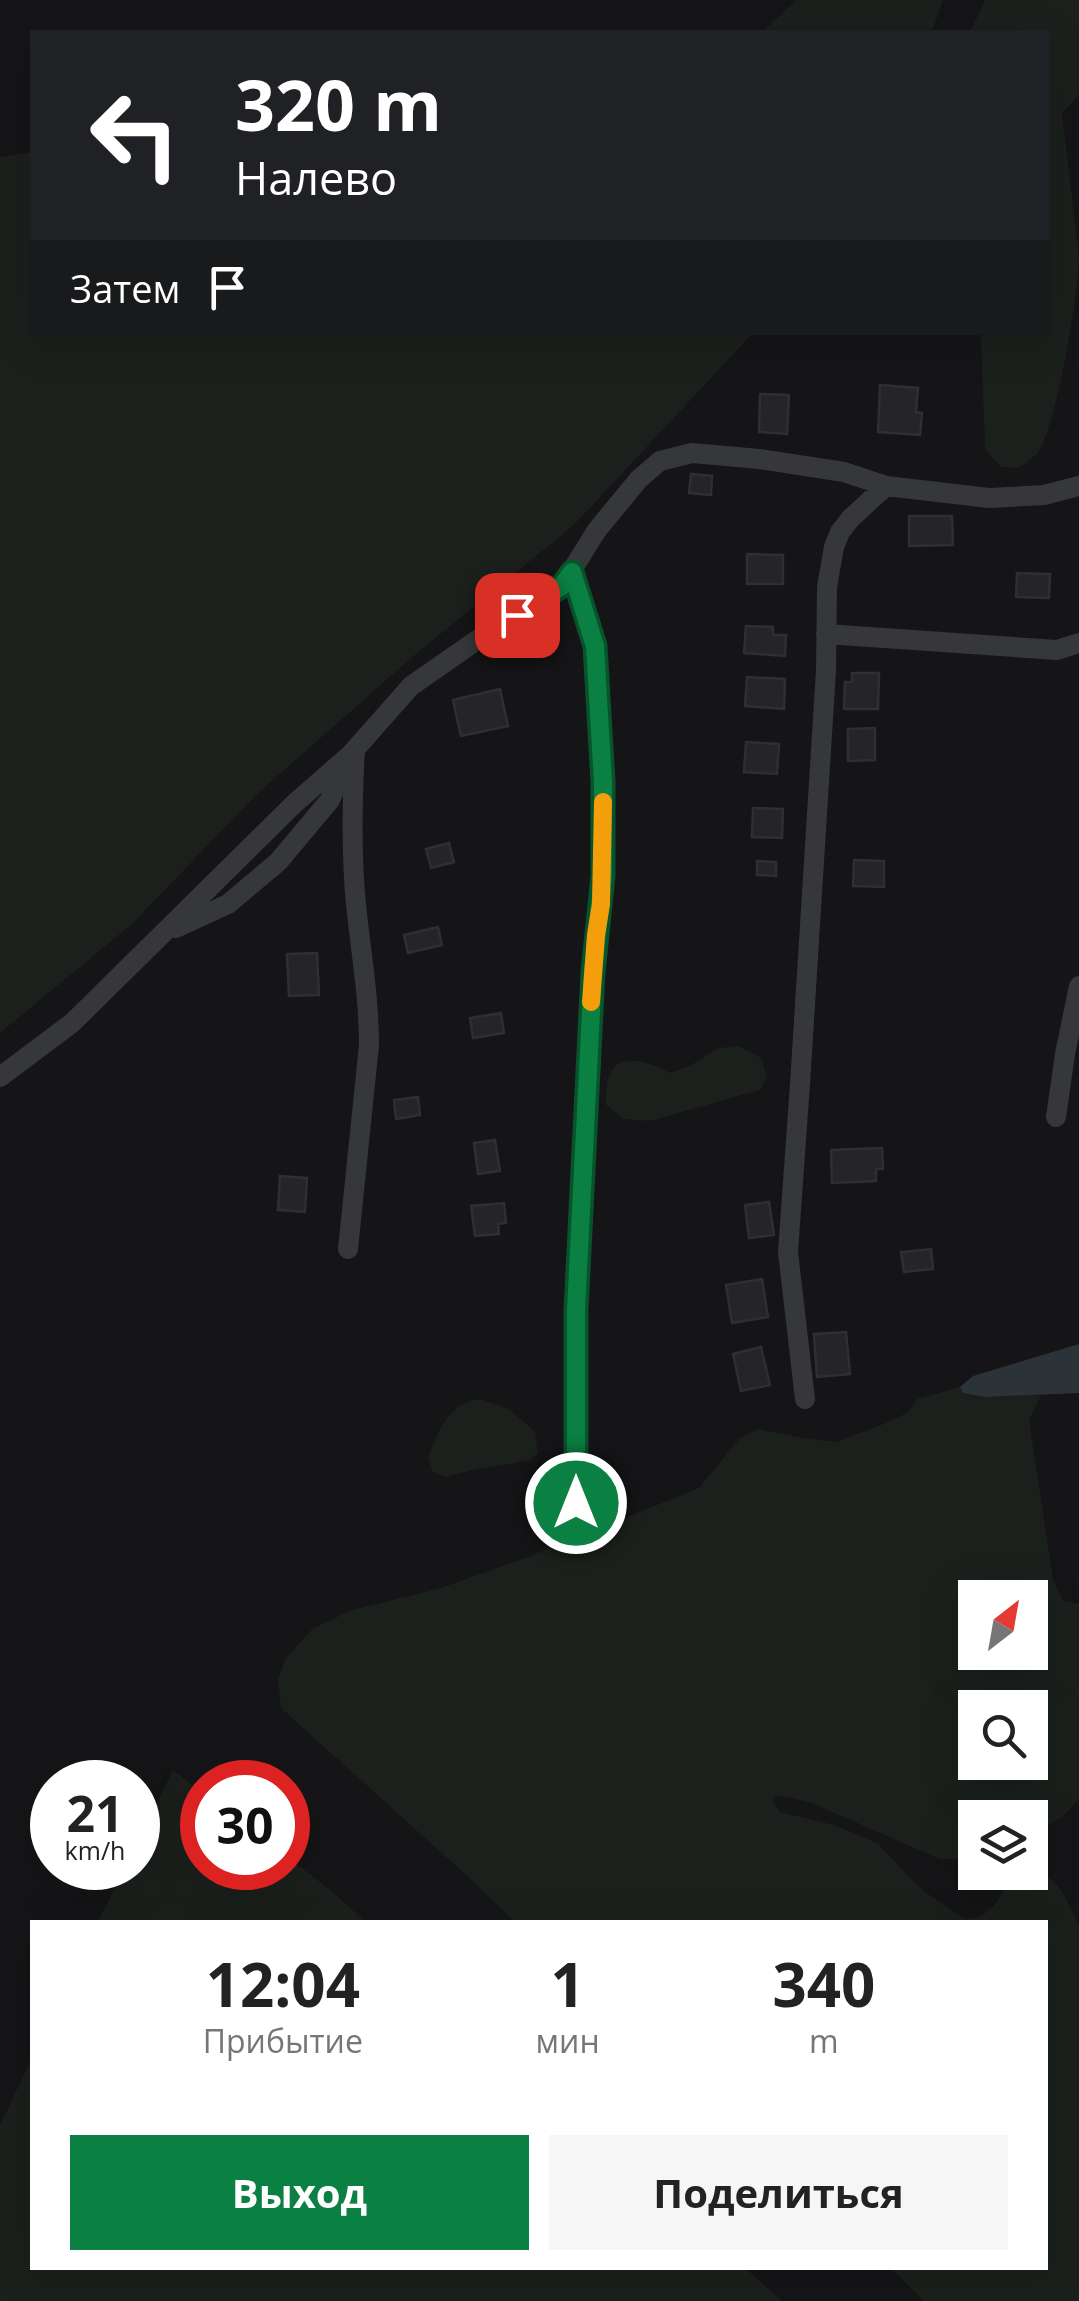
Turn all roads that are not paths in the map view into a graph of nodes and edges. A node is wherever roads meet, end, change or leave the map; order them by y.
1 (886, 486) junction
2 (1079, 486) edge
3 (572, 572) junction
4 (826, 634) junction
5 (1079, 643) edge
6 (353, 752) junction
7 (162, 934) junction
8 (1079, 986) edge
9 (0, 1078) edge
10 (1056, 1117) dead end
11 (348, 1250) dead end
12 (805, 1399) dead end
13 (576, 1503) dead end

1 - 2 street
1 - 3 street
1 - 4 street
3 - 6 street
3 - 13 street
4 - 5 street
4 - 12 street
6 - 7 street
6 - 7 street
6 - 11 street
7 - 9 street
8 - 10 street

